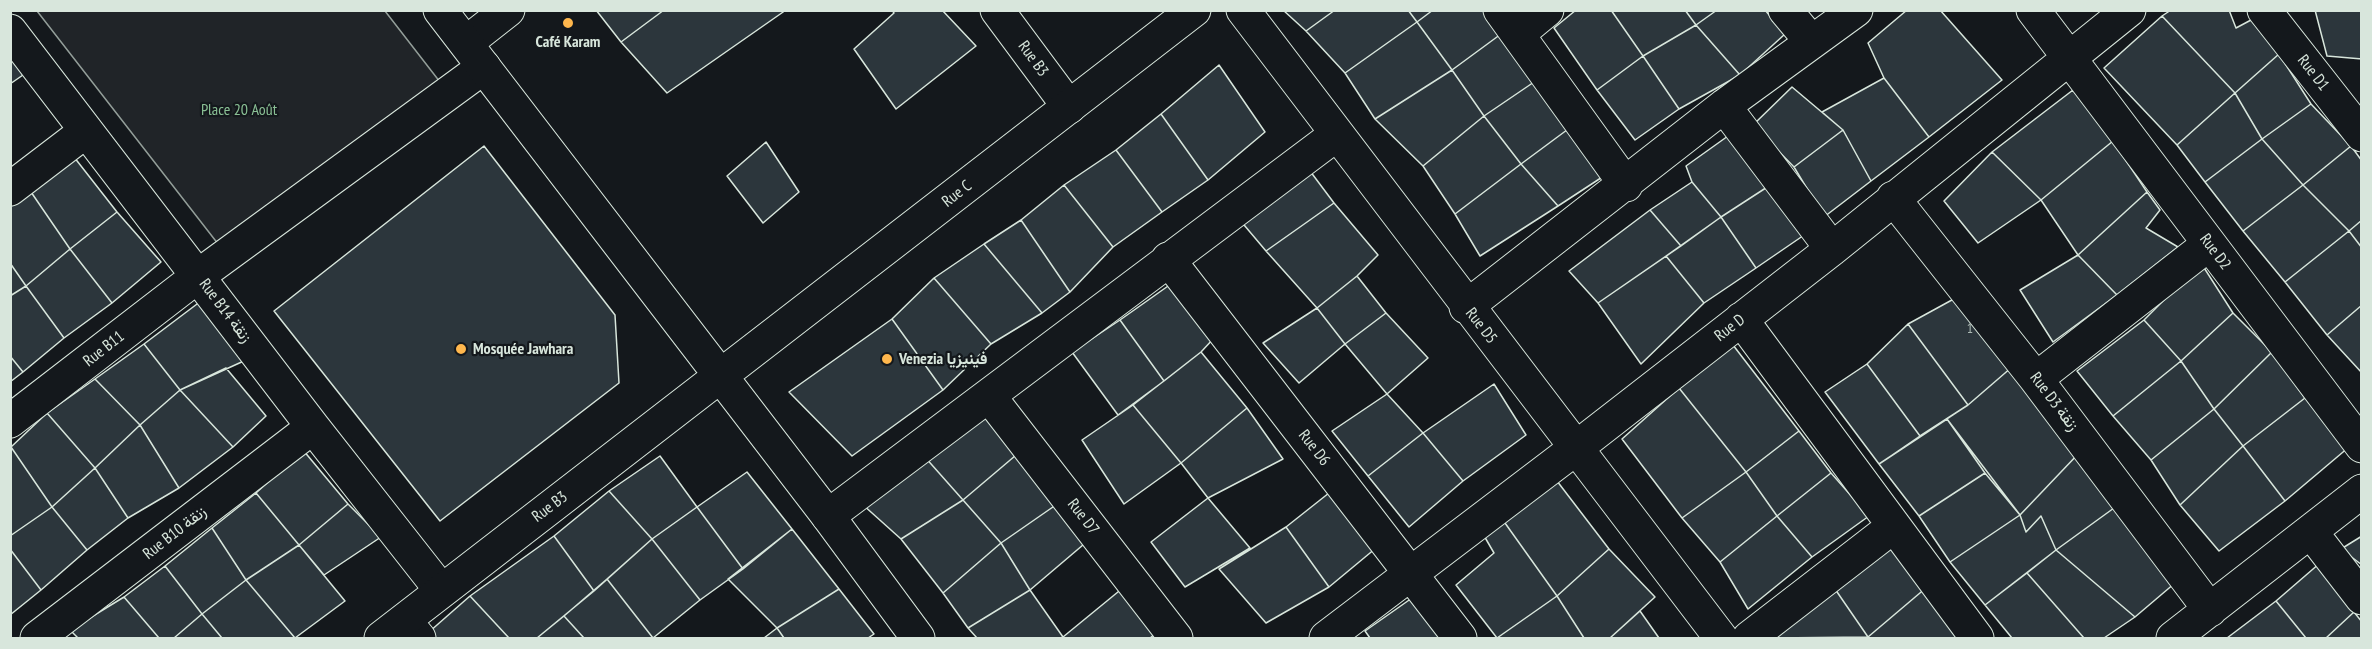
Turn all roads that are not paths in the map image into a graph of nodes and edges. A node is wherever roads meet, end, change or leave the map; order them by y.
1 (440, 10) edge
2 (508, 10) edge
3 (997, 10) edge
4 (1194, 10) edge
5 (1243, 10) edge
6 (1546, 10) edge
7 (1785, 10) edge
8 (1856, 10) edge
9 (2033, 10) edge
10 (2129, 10) edge
11 (2264, 10) edge
12 (1509, 22) edge
13 (10, 31) edge
14 (1811, 41) junction
15 (475, 55) junction
16 (2069, 57) junction
17 (1724, 106) junction
18 (1068, 107) junction
19 (86, 131) junction
20 (1337, 134) junction
21 (2361, 135) edge
22 (1626, 185) junction
23 (10, 189) edge
24 (1893, 198) junction
25 (2209, 244) junction
26 (1832, 249) junction
27 (1168, 259) junction
28 (198, 276) junction
29 (1466, 307) junction
30 (1741, 319) junction
31 (720, 377) junction
32 (2036, 379) junction
33 (989, 396) junction
34 (10, 421) edge
35 (313, 427) junction
36 (2361, 446) edge
37 (1576, 448) junction
38 (2361, 491) edge
39 (828, 516) junction
40 (1894, 526) junction
41 (2311, 532) junction
42 (1411, 573) junction
43 (441, 590) junction
44 (2361, 598) edge
45 (2210, 610) junction
46 (402, 633) edge
47 (37, 639) edge
48 (918, 639) edge
49 (1176, 639) edge
50 (1326, 639) edge
51 (1460, 639) edge
52 (1721, 639) edge
53 (1749, 639) edge
54 (1977, 639) edge
55 (2173, 639) edge

1 - 15 street
2 - 15 street, Rue B11
3 - 18 street, Rue B3
4 - 18 street, Rue C
5 - 20 street, Rue D5
6 - 12 street
7 - 14 street
8 - 14 street
9 - 16 street, Rue D2
10 - 16 street, Rue D
11 - 21 street, Rue D1
12 - 22 street
13 - 19 street, Rue B14 زنقة
14 - 17 street
15 - 28 street, Rue B11
15 - 31 street
16 - 24 street, Rue D
16 - 25 street, Rue D2
17 - 22 street
17 - 26 street
18 - 31 street, Rue C
19 - 23 street
19 - 28 street, Rue B14 زنقة
20 - 27 street
20 - 29 street, Rue D5
22 - 29 street
24 - 26 street, Rue D
24 - 32 street, Rue D3 زنقة
25 - 32 street
25 - 36 street, Rue D2
26 - 30 street, Rue D
27 - 33 street
27 - 42 street, Rue D6
28 - 34 street, Rue B11
28 - 35 street, Rue B14 زنقة
29 - 37 street, Rue D5
30 - 37 street, Rue D
30 - 40 street
31 - 39 street
31 - 43 street, Rue B3
32 - 45 street, Rue D3 زنقة
33 - 39 street
33 - 49 street, Rue D7
35 - 43 street, Rue B14 زنقة
35 - 47 street, Rue B10 زنقة
37 - 42 street, Rue D
37 - 52 street, Rue D5
38 - 41 street
39 - 48 street
40 - 53 street
40 - 54 street
41 - 44 street
41 - 45 street
42 - 50 street, Rue D
42 - 51 street, Rue D6
43 - 46 street, Rue B3
45 - 55 street

